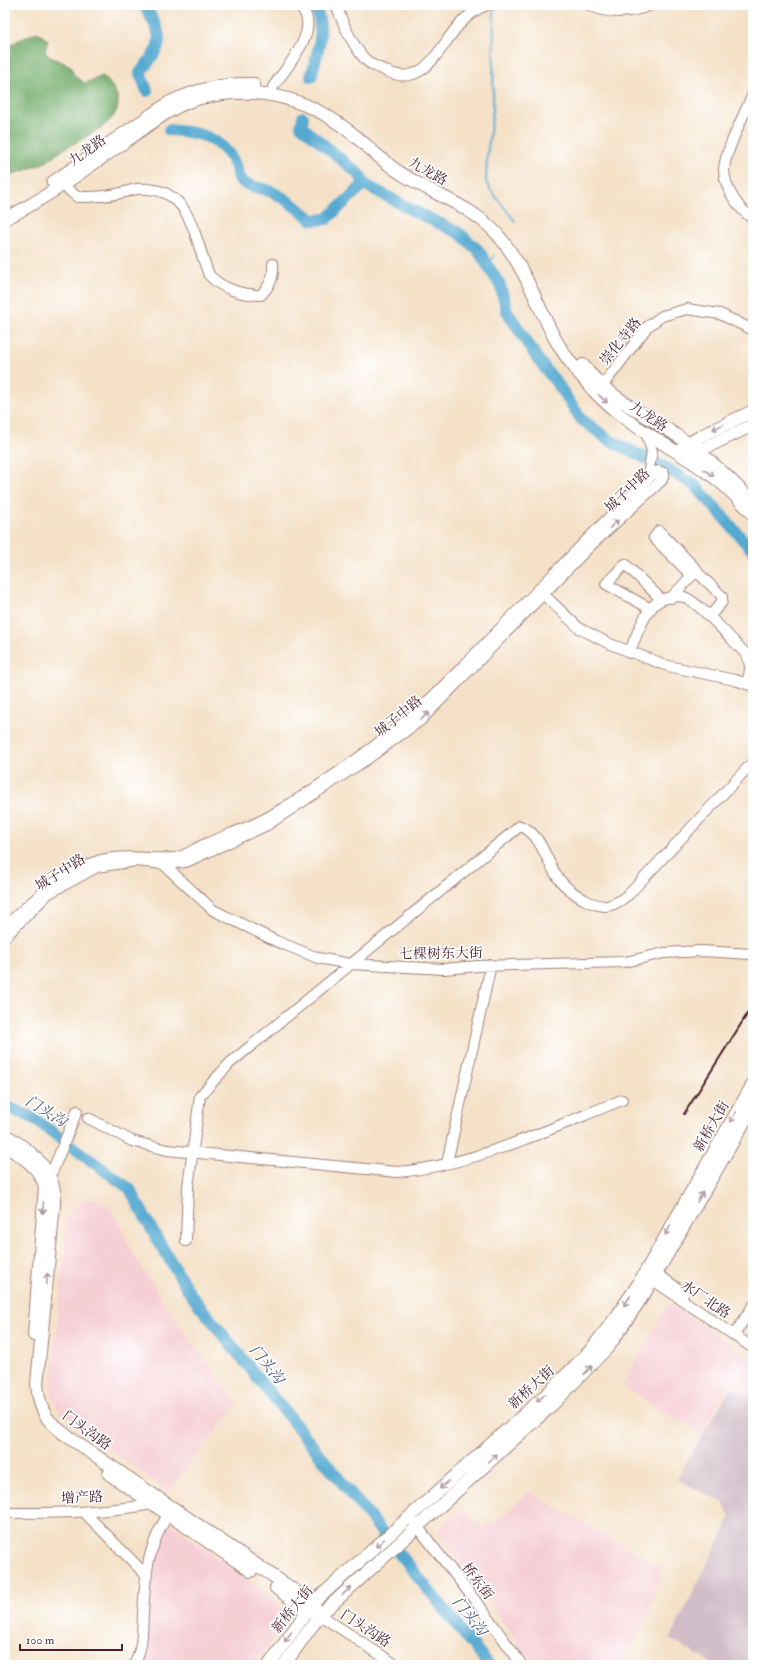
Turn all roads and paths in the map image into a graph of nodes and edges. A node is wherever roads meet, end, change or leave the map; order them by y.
1 (298, 5) edge
2 (336, 5) edge
3 (487, 5) edge
4 (589, 5) edge
5 (651, 5) edge
6 (273, 87) junction
7 (753, 94) edge
8 (64, 185) junction
9 (5, 210) edge
10 (5, 219) edge
11 (753, 219) edge
12 (273, 264) dead end
13 (753, 330) edge
14 (603, 385) junction
15 (753, 411) edge
16 (753, 425) edge
17 (646, 433) junction
18 (693, 447) junction
19 (681, 455) junction
20 (647, 480) junction
21 (753, 502) edge
22 (753, 514) edge
23 (681, 587) junction
24 (542, 592) junction
25 (666, 599) junction
26 (698, 606) junction
27 (651, 609) junction
28 (710, 617) junction
29 (630, 653) junction
30 (750, 685) edge
31 (753, 762) edge
32 (160, 862) junction
33 (5, 927) edge
34 (5, 937) edge
35 (753, 952) edge
36 (350, 964) junction
37 (491, 966) junction
38 (753, 1084) edge
39 (622, 1100) dead end
40 (753, 1107) edge
41 (77, 1111) dead end
42 (88, 1118) dead end
43 (5, 1135) edge
44 (5, 1146) edge
45 (193, 1151) junction
46 (447, 1163) junction
47 (46, 1178) junction
48 (186, 1241) dead end
49 (650, 1273) junction
50 (753, 1306) edge
51 (736, 1333) junction
52 (753, 1341) edge
53 (753, 1348) edge
54 (154, 1501) junction
55 (84, 1512) junction
56 (5, 1513) edge
57 (168, 1515) junction
58 (409, 1516) junction
59 (418, 1527) junction
60 (147, 1576) junction
61 (310, 1607) junction
62 (320, 1615) junction
63 (134, 1665) edge
64 (270, 1665) edge
65 (284, 1665) edge
66 (396, 1665) edge
67 (522, 1665) edge

1 - 6 street
2 - 3 street
4 - 5 street
6 - 9 main road, 九龙路
6 - 14 main road, 九龙路
7 - 11 street
8 - 10 main road, 九龙路
8 - 12 street
8 -> 17 main road, 九龙路
13 - 14 street, 崇化寺路
14 - 18 main road, 九龙路
15 -> 18 main road
16 - 18 main road
17 - 19 main road, 九龙路
17 - 20 street
18 - 19 main road
18 - 21 main road, 九龙路
19 -> 22 main road, 九龙路
20 - 24 street, 城子中路
24 -> 20 street, 城子中路
23 - 25 street
23 - 26 street
23 - 28 street
24 - 29 street
24 - 32 street, 城子中路
25 - 26 street
25 - 27 street
25 - 27 street
26 - 28 street
27 - 29 street
28 - 30 street
29 - 30 street
31 - 36 street
32 - 33 street, 城子中路
32 - 34 street, 城子中路
32 - 36 street, 七棵树东大街
35 - 37 street, 七棵树东大街
36 - 37 street, 七棵树东大街
36 - 45 street
37 - 46 street
38 -> 49 main road, 新桥大街
39 - 46 street
49 -> 40 main road, 新桥大街
41 - 47 street
42 - 45 street
43 - 47 main road
44 - 47 main road
45 - 46 street
45 - 48 street
47 - 54 main road, 门头沟路
49 - 51 street, 水厂北路
49 -> 58 main road, 新桥大街
59 -> 49 main road, 新桥大街
50 - 51 street
51 - 52 street
51 - 53 street, 水厂北路
54 - 55 street, 增产路
54 - 57 main road, 门头沟路
54 - 61 main road, 门头沟路
55 - 56 street, 增产路
55 - 60 street
57 - 60 street
57 - 61 main road, 门头沟路
58 - 59 street, 桥东街
58 -> 61 main road, 新桥大街
62 -> 59 main road, 新桥大街
59 - 67 street, 桥东街
60 - 63 street
61 - 62 main road, 门头沟路
61 -> 64 main road, 新桥大街
62 - 65 main road, 新桥大街
62 - 66 street, 门头沟路

